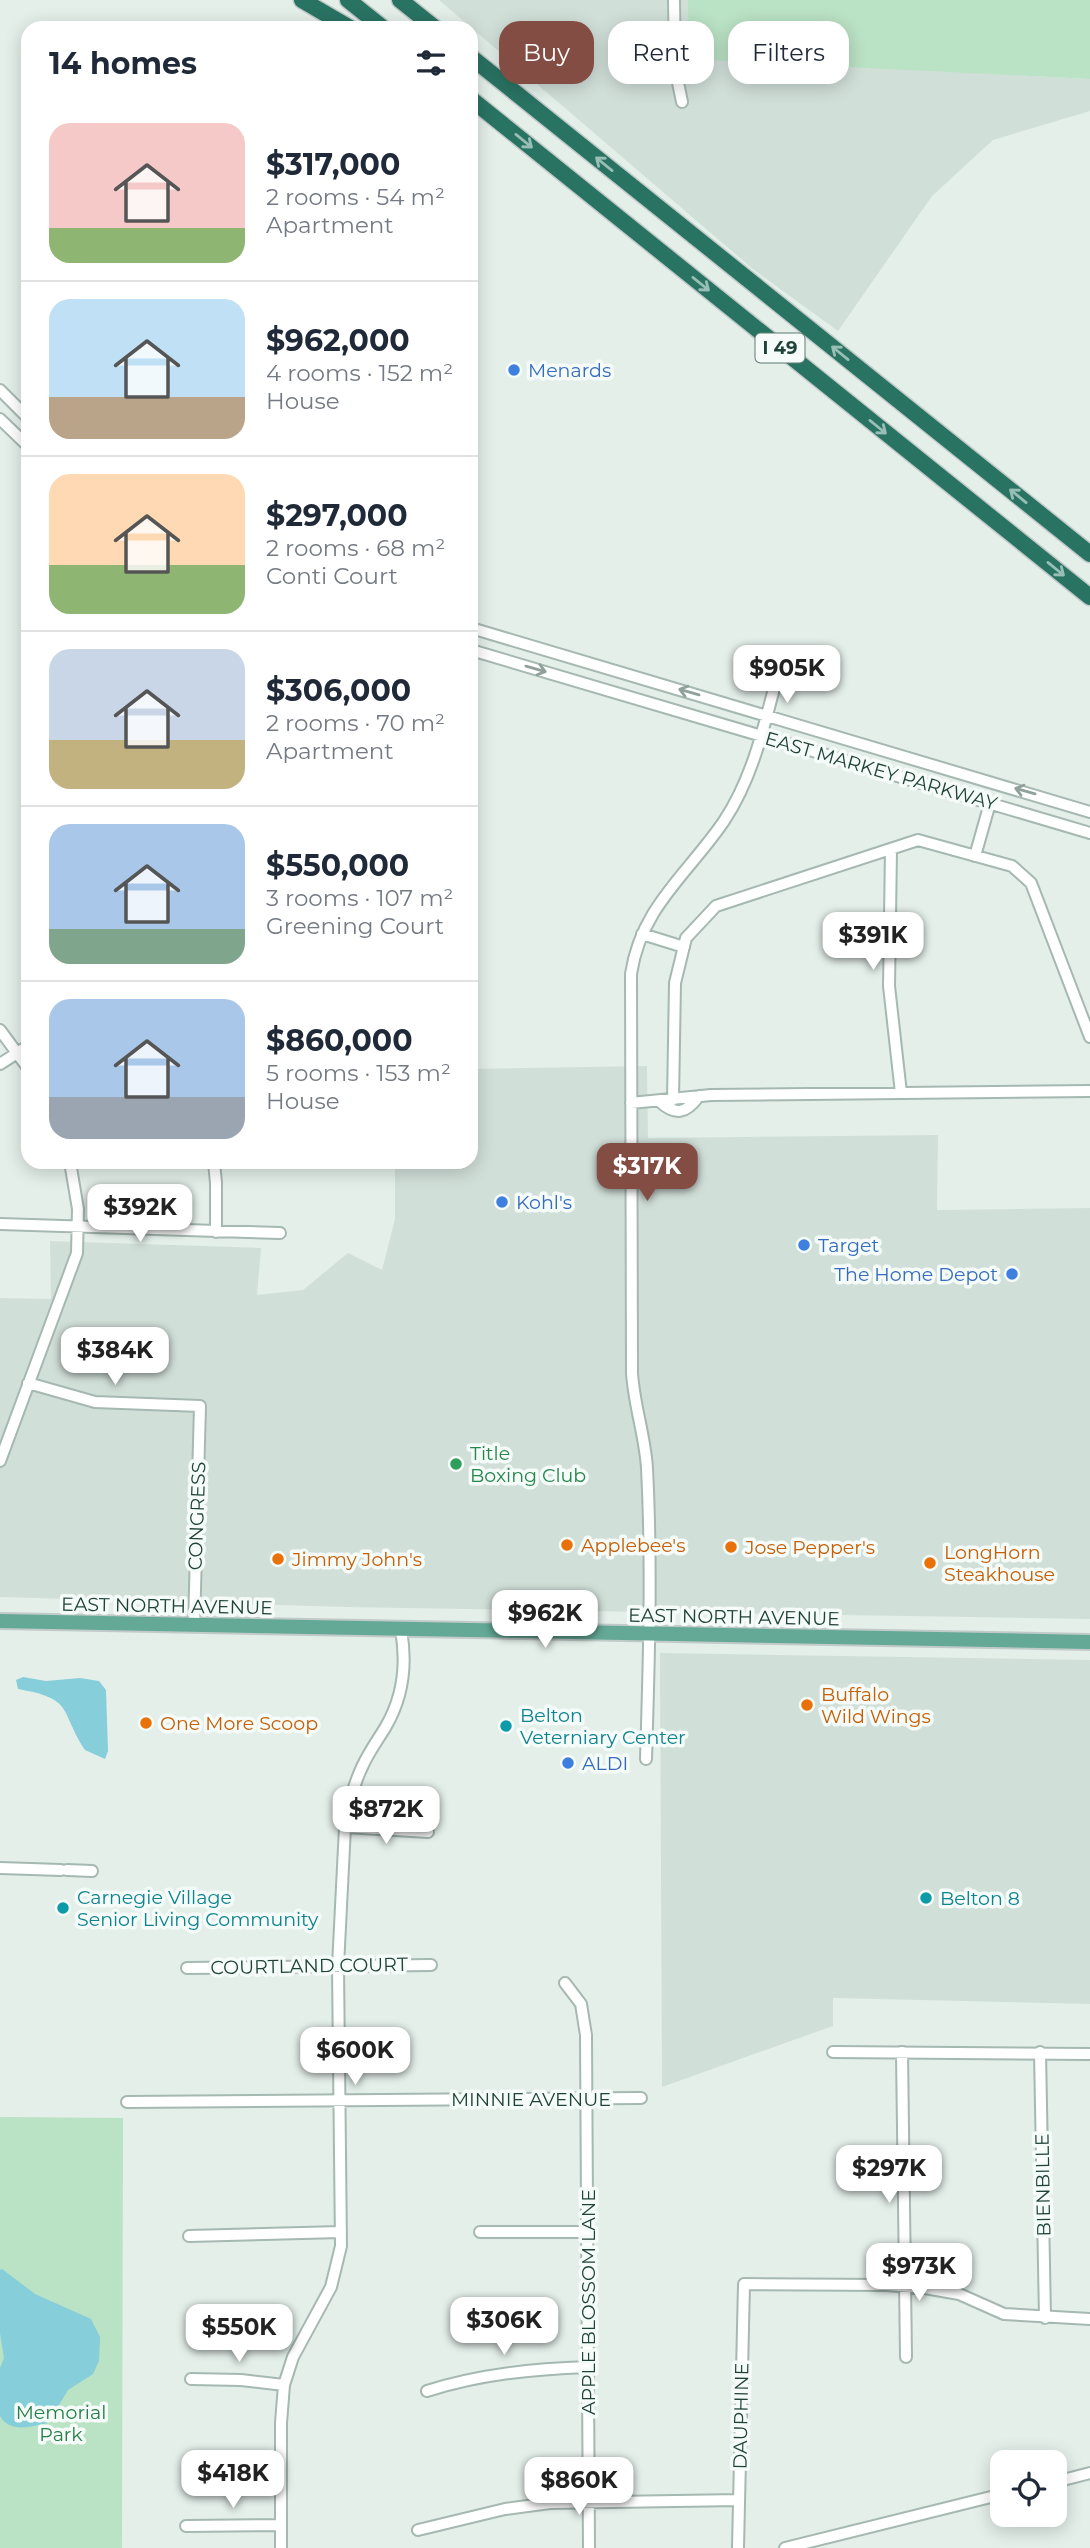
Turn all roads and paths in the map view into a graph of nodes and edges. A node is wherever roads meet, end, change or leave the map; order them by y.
1 (302, 0) edge
2 (348, 0) edge
3 (400, 0) edge
4 (414, 0) edge
5 (674, 0) edge
6 (337, 21) edge
7 (374, 21) edge
8 (426, 21) edge
9 (430, 21) edge
10 (478, 63) edge
11 (682, 102) dead end
12 (478, 105) edge
13 (0, 390) edge
14 (21, 411) edge
15 (0, 419) edge
16 (21, 439) edge
17 (1090, 554) edge
18 (1090, 597) edge
19 (478, 630) edge
20 (478, 652) edge
21 (776, 681) dead end
22 (767, 715) junction
23 (762, 736) junction
24 (990, 803) junction
25 (1090, 812) edge
26 (1090, 833) edge
27 (891, 849) junction
28 (975, 856) junction
29 (642, 934) junction
30 (684, 947) junction
31 (0, 1030) edge
32 (1090, 1037) edge
33 (21, 1051) edge
34 (18, 1053) junction
35 (21, 1058) edge
36 (0, 1064) edge
37 (1090, 1091) edge
38 (901, 1093) junction
39 (699, 1096) junction
40 (673, 1100) junction
41 (659, 1101) junction
42 (631, 1103) junction
43 (71, 1169) edge
44 (215, 1169) edge
45 (0, 1224) edge
46 (79, 1226) junction
47 (216, 1232) junction
48 (280, 1233) dead end
49 (28, 1383) junction
50 (0, 1461) edge
51 (0, 1621) edge
52 (194, 1626) junction
53 (401, 1630) junction
54 (650, 1634) junction
55 (1090, 1642) edge
56 (646, 1759) dead end
57 (345, 1828) junction
58 (428, 1832) dead end
59 (0, 1868) edge
60 (92, 1871) dead end
61 (431, 1965) dead end
62 (338, 1966) junction
63 (187, 1968) dead end
64 (565, 1983) dead end
65 (833, 2052) dead end
66 (902, 2052) junction
67 (1040, 2052) junction
68 (1090, 2054) edge
69 (640, 2098) dead end
70 (339, 2099) junction
71 (587, 2099) junction
72 (127, 2102) dead end
73 (341, 2232) junction
74 (480, 2232) dead end
75 (587, 2232) junction
76 (189, 2236) dead end
77 (906, 2287) junction
78 (1045, 2318) junction
79 (1090, 2319) edge
80 (906, 2357) dead end
81 (588, 2367) junction
82 (191, 2379) dead end
83 (284, 2385) junction
84 (427, 2391) dead end
85 (1090, 2473) edge
86 (1067, 2479) edge
87 (990, 2497) edge
88 (739, 2500) junction
89 (589, 2501) junction
90 (281, 2525) junction
91 (186, 2526) dead end
92 (418, 2530) dead end
93 (281, 2548) edge
94 (589, 2548) edge
95 (738, 2548) edge
96 (785, 2548) edge

1 - 6 highway
2 - 7 highway
3 - 8 highway
4 - 9 highway
5 - 11 street
17 -> 10 highway, I 49
12 -> 18 highway, I 49
13 - 14 street
15 - 16 street
22 -> 19 street, EAST MARKEY PARKWAY
20 -> 23 street, EAST MARKEY PARKWAY
21 - 22 street
22 - 23 street
25 -> 22 street, EAST MARKEY PARKWAY
23 - 24 street, EAST MARKEY PARKWAY
23 - 29 street
24 - 26 street, EAST MARKEY PARKWAY
24 - 28 street
27 - 28 street
27 - 30 street
27 - 38 street
28 - 32 street
29 - 30 street
29 - 42 street
30 - 40 street
31 - 34 street
33 - 34 street
34 - 35 street
34 - 36 street
37 - 38 street
38 - 39 street
39 - 40 street
39 - 41 street
40 - 41 street
41 - 42 street
42 - 54 street
43 - 46 street
44 - 47 street
45 - 46 street
46 - 47 street
46 - 49 street
47 - 48 street
49 - 50 street
49 - 52 street, CONGRESS
51 - 52 main road, EAST NORTH AVENUE
52 - 53 main road, EAST NORTH AVENUE
53 - 54 main road, EAST NORTH AVENUE
53 - 57 street
54 - 55 main road, EAST NORTH AVENUE
54 - 56 street
57 - 58 street
57 - 62 street
59 - 60 street
61 - 62 street, COURTLAND COURT
62 - 63 street, COURTLAND COURT
62 - 70 street
64 - 71 street, APPLE BLOSSOM LANE
65 - 66 street
66 - 67 street
66 - 77 street
67 - 68 street
67 - 78 street, BIENBILLE
69 - 71 street, MINNIE AVENUE
70 - 71 street, MINNIE AVENUE
70 - 72 street, MINNIE AVENUE
70 - 73 street
71 - 75 street, APPLE BLOSSOM LANE
73 - 76 street
73 - 83 street
74 - 75 street
75 - 81 street, APPLE BLOSSOM LANE
77 - 78 street
77 - 80 street
77 - 88 street, DAUPHINE
78 - 79 street
81 - 84 street
81 - 89 street, APPLE BLOSSOM LANE
82 - 83 street
83 - 90 street
85 - 86 street
87 - 96 street
88 - 89 street
88 - 95 street, DAUPHINE
89 - 92 street
89 - 94 street, APPLE BLOSSOM LANE
90 - 91 street
90 - 93 street

